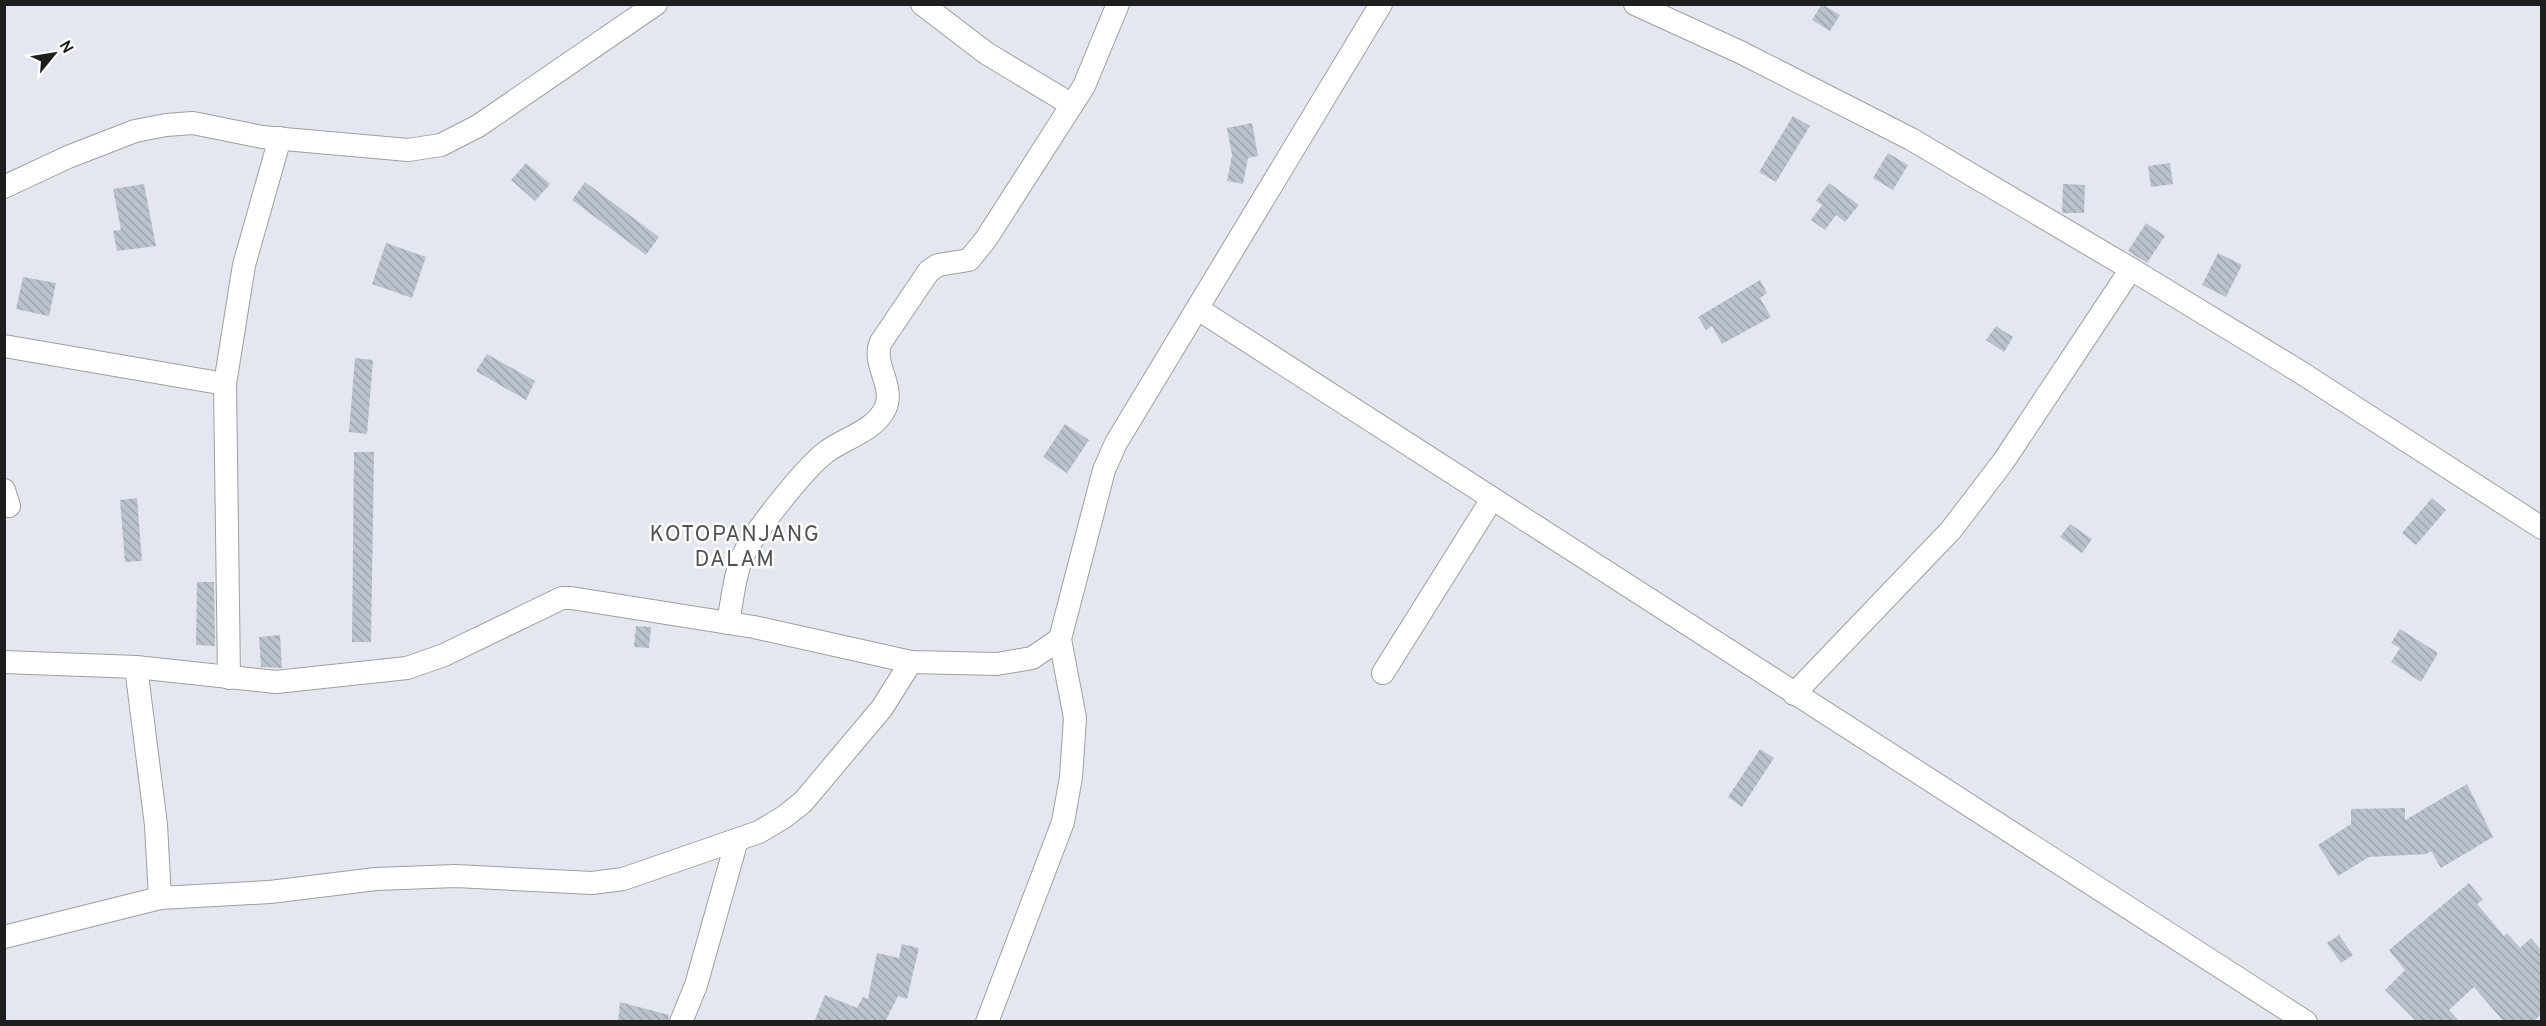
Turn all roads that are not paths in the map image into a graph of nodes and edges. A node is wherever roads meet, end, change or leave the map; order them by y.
1 (656, 4) edge
2 (922, 4) edge
3 (1118, 4) edge
4 (1381, 4) edge
5 (1635, 4) edge
6 (1072, 105) junction
7 (280, 138) junction
8 (4, 187) edge
9 (2132, 268) junction
10 (1198, 309) junction
11 (4, 346) edge
12 (225, 384) junction
13 (1492, 499) junction
14 (2541, 528) edge
15 (728, 623) junction
16 (1060, 639) junction
17 (4, 662) edge
18 (910, 662) junction
19 (136, 667) junction
20 (1383, 673) dead end
21 (229, 678) junction
22 (1794, 694) junction
23 (737, 840) junction
24 (160, 898) junction
25 (4, 937) edge
26 (681, 1022) edge
27 (987, 1022) edge
28 (2306, 1022) edge

1 - 7 street
2 - 6 street
3 - 6 street
4 - 10 street
5 - 9 street
6 - 15 street
7 - 8 street
7 - 12 street
9 - 14 street
9 - 22 street
10 - 13 street
10 - 16 street
11 - 12 street
12 - 21 street
13 - 20 street
13 - 22 street
15 - 18 street
15 - 21 street
16 - 18 street
16 - 27 street
17 - 19 street
18 - 23 street
19 - 21 street
19 - 24 street
22 - 28 street
23 - 24 street
23 - 26 street
24 - 25 street

